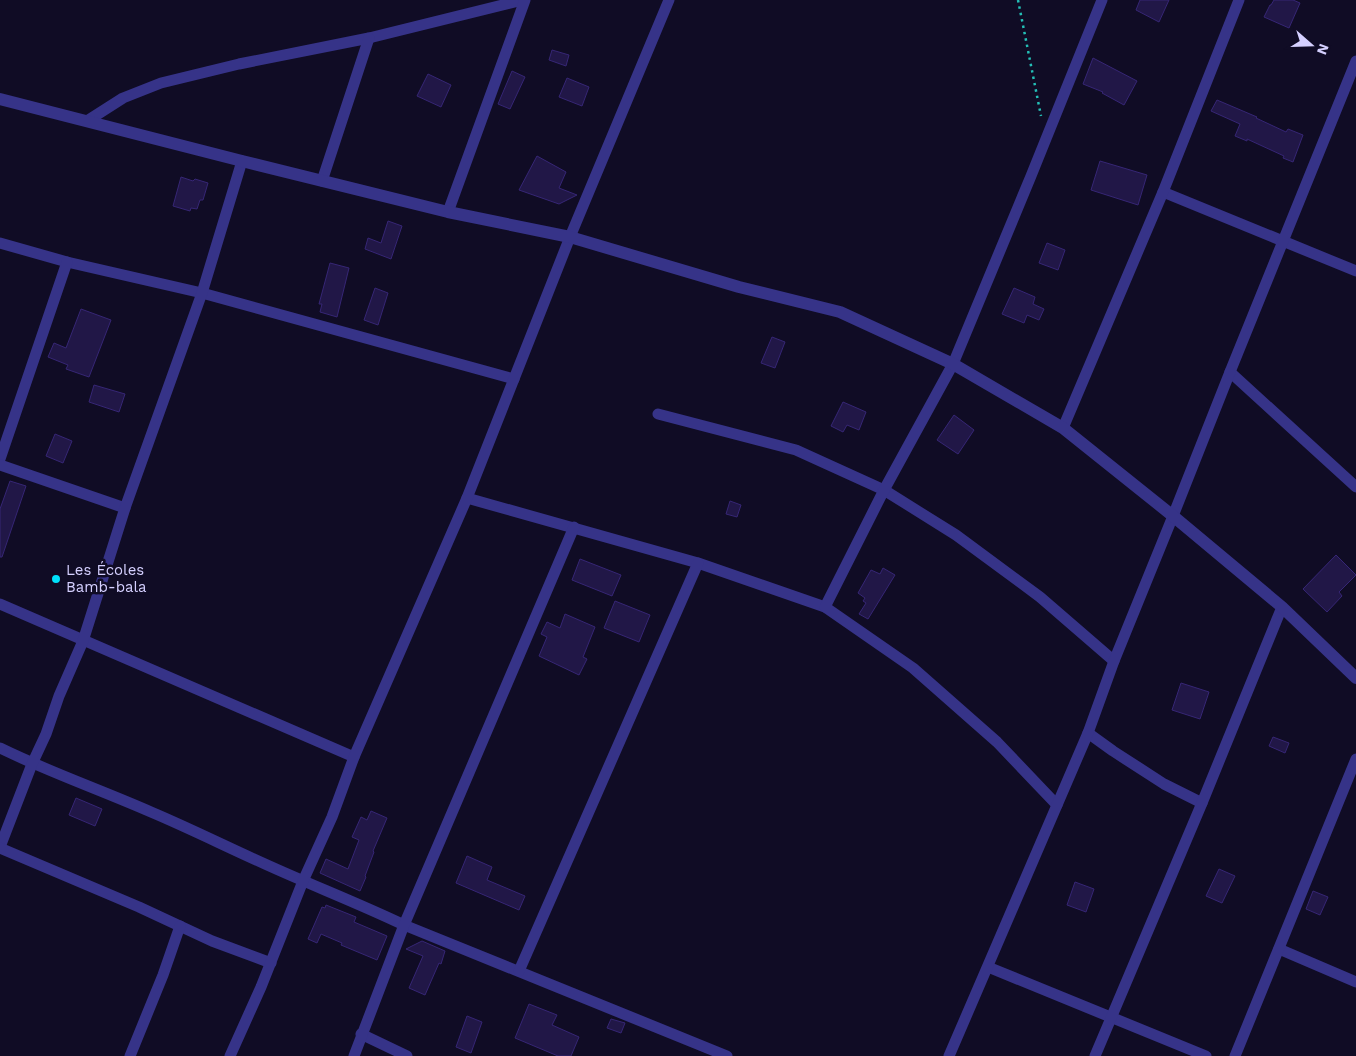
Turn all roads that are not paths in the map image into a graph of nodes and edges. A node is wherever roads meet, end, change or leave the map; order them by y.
1 (524, 0) edge
2 (669, 0) edge
3 (1102, 0) edge
4 (1239, 0) edge
5 (369, 38) junction
6 (1356, 61) edge
7 (0, 99) edge
8 (87, 121) junction
9 (242, 161) junction
10 (322, 181) junction
11 (1163, 192) junction
12 (448, 212) junction
13 (570, 237) junction
14 (1282, 242) junction
15 (0, 243) edge
16 (67, 262) junction
17 (1356, 271) edge
18 (202, 294) junction
19 (952, 364) junction
20 (1230, 372) junction
21 (514, 379) junction
22 (658, 414) dead end
23 (1062, 428) junction
24 (0, 459) edge
25 (0, 466) edge
26 (1356, 487) edge
27 (884, 490) junction
28 (467, 498) junction
29 (125, 508) junction
30 (1173, 516) junction
31 (574, 528) junction
32 (698, 563) junction
33 (0, 604) edge
34 (825, 607) junction
35 (1282, 607) junction
36 (83, 641) junction
37 (1114, 661) junction
38 (1356, 678) edge
39 (1088, 732) junction
40 (0, 748) edge
41 (354, 757) junction
42 (1356, 759) edge
43 (32, 764) junction
44 (1202, 803) junction
45 (1057, 805) junction
46 (0, 847) edge
47 (303, 881) junction
48 (404, 925) junction
49 (180, 926) junction
50 (1279, 949) junction
51 (271, 963) junction
52 (988, 966) junction
53 (519, 971) junction
54 (1356, 982) edge
55 (1111, 1016) junction
56 (361, 1034) junction
57 (130, 1056) edge
58 (230, 1056) edge
59 (354, 1056) edge
60 (407, 1056) edge
61 (727, 1056) edge
62 (949, 1056) edge
63 (1095, 1056) edge
64 (1206, 1056) edge
65 (1235, 1056) edge

1 - 5 street
1 - 12 street
2 - 13 street
3 - 19 street
4 - 11 street
5 - 8 street
5 - 10 street
6 - 14 street
7 - 8 street
8 - 9 street
9 - 10 street
9 - 18 street
10 - 12 street
11 - 14 street
11 - 23 street
12 - 13 street
13 - 19 street
13 - 21 street
14 - 17 street
14 - 20 street
15 - 16 street
16 - 18 street
16 - 24 street
18 - 21 street
18 - 29 street
19 - 23 street
19 - 27 street
20 - 26 street
20 - 30 street
21 - 28 street
22 - 27 street
23 - 30 street
25 - 29 street
27 - 34 street
27 - 37 street
28 - 31 street
28 - 41 street
29 - 36 street
30 - 35 street
30 - 37 street
31 - 32 street
31 - 48 street
32 - 34 street
32 - 53 street
33 - 36 street
34 - 45 street
35 - 38 street
35 - 44 street
36 - 41 street
36 - 43 street
37 - 39 street
39 - 44 street
39 - 45 street
40 - 43 street
41 - 47 street
42 - 50 street
43 - 46 street
43 - 47 street
44 - 55 street
45 - 52 street
46 - 49 street
47 - 48 street
47 - 51 street
48 - 53 street
48 - 56 street
49 - 51 street
49 - 57 street
50 - 54 street
50 - 65 street
51 - 58 street
52 - 55 street
52 - 62 street
53 - 61 street
55 - 63 street
55 - 64 street
56 - 59 street
56 - 60 street

